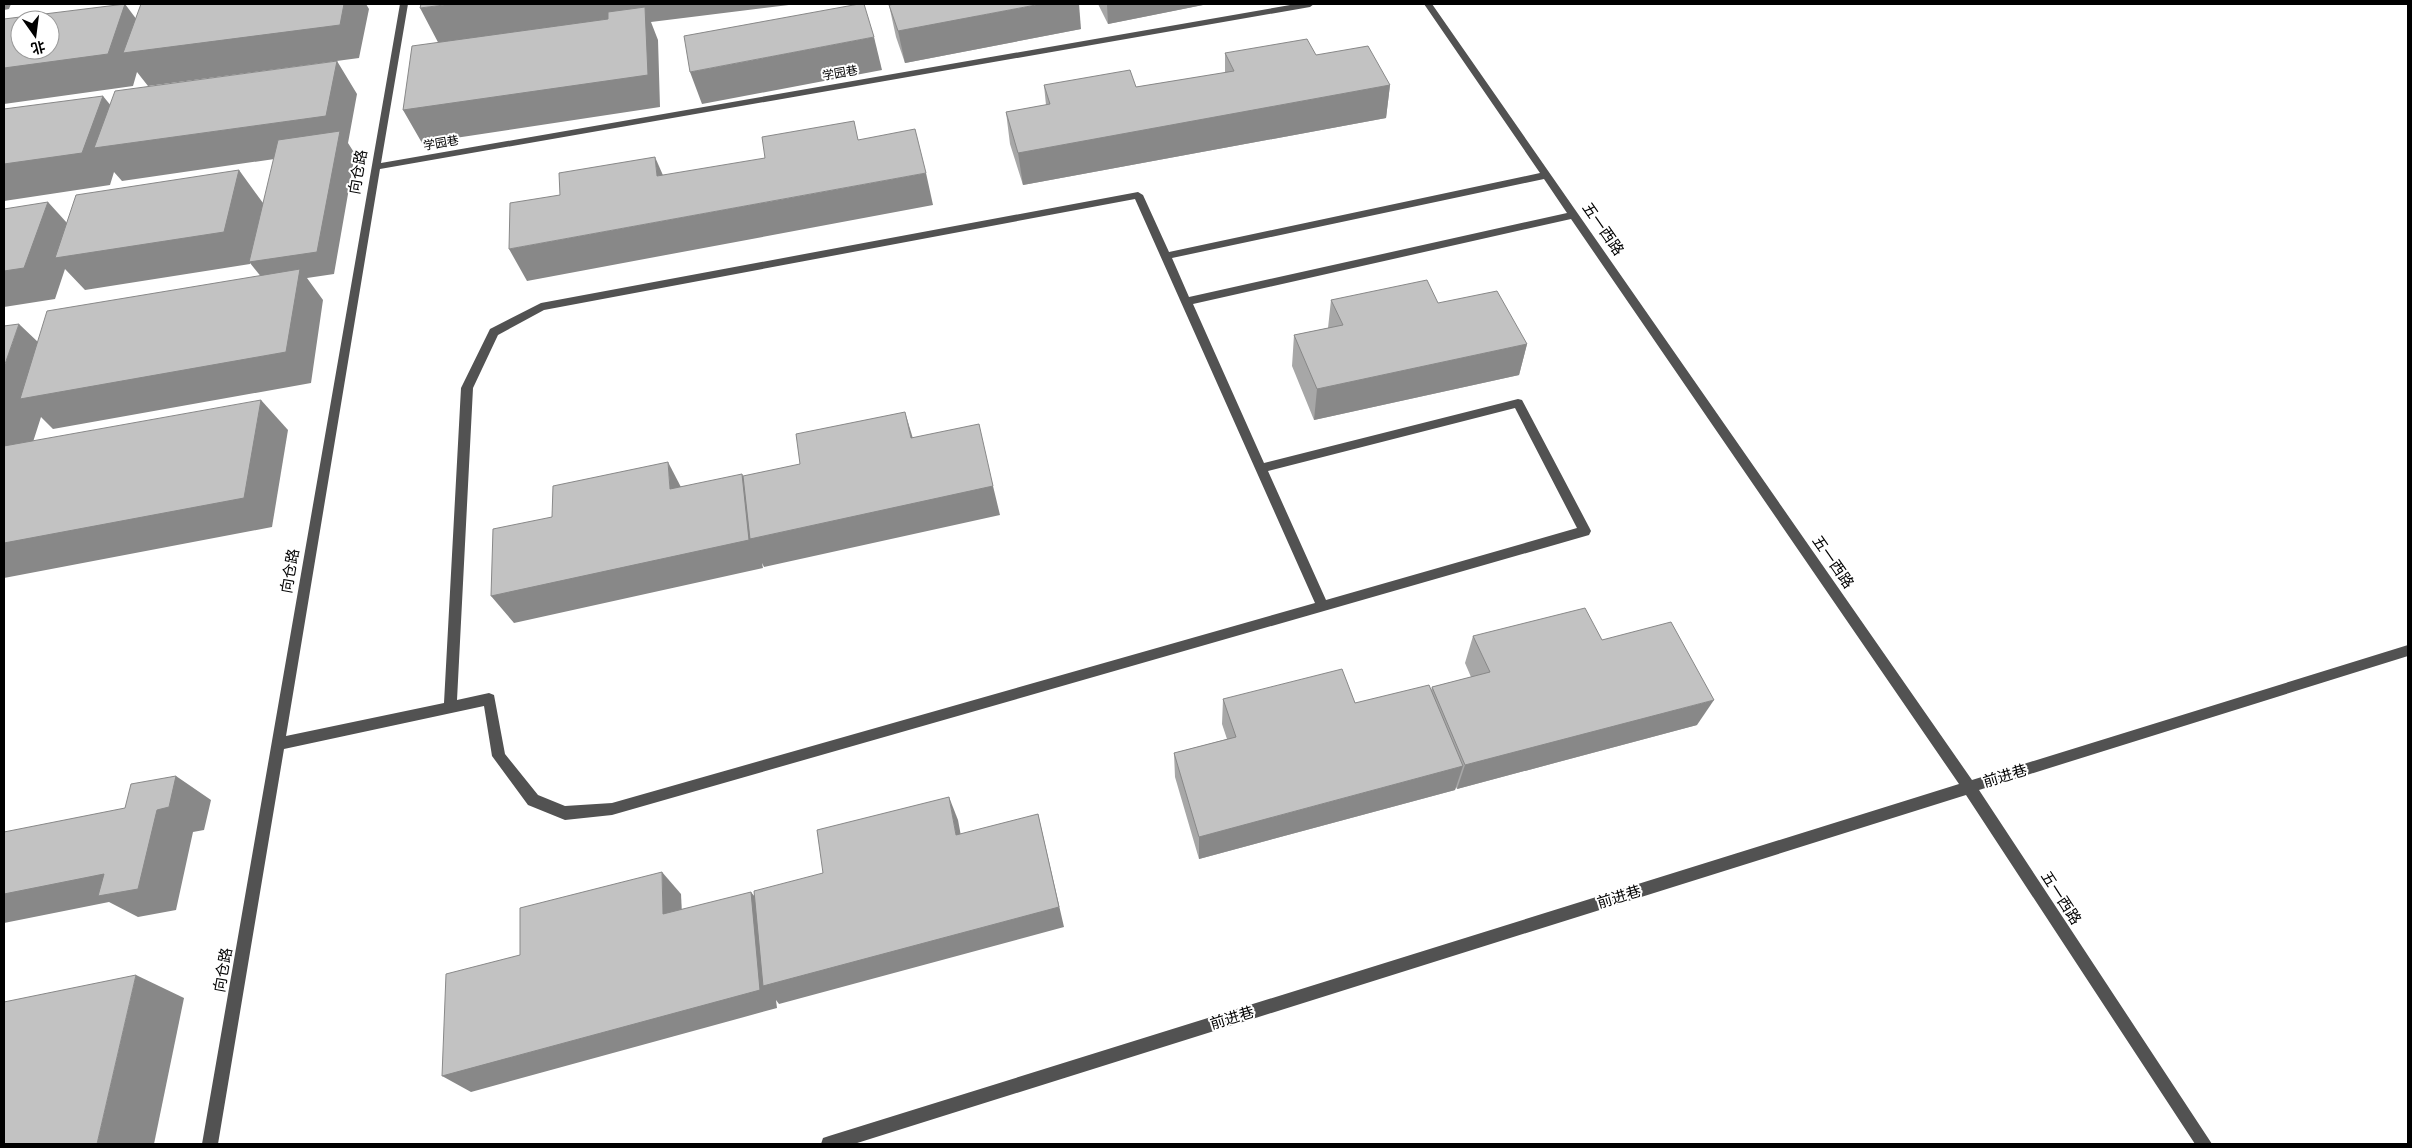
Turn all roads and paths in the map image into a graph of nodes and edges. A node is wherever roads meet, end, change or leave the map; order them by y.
1 (404, 4) edge
2 (1310, 4) edge
3 (1428, 4) edge
4 (375, 167) junction
5 (1546, 175) junction
6 (1574, 215) junction
7 (1166, 256) junction
8 (1186, 302) junction
9 (1260, 468) junction
10 (1323, 606) junction
11 (2408, 650) edge
12 (450, 708) junction
13 (277, 744) junction
14 (1969, 787) junction
15 (210, 1144) edge
16 (829, 1144) edge
17 (2204, 1144) edge

1 - 4 street, 向仓路
2 - 4 street, 学园巷
3 - 5 street, 五一西路
4 - 13 street, 向仓路
5 - 6 street, 五一西路
5 - 7 street
6 - 8 street
6 - 14 street, 五一西路
7 - 8 street
7 - 12 street
8 - 9 street
9 - 10 street
9 - 10 street
10 - 12 street
11 - 14 street, 前进巷
12 - 13 street
13 - 15 street, 向仓路
14 - 16 street, 前进巷
14 - 17 street, 五一西路

